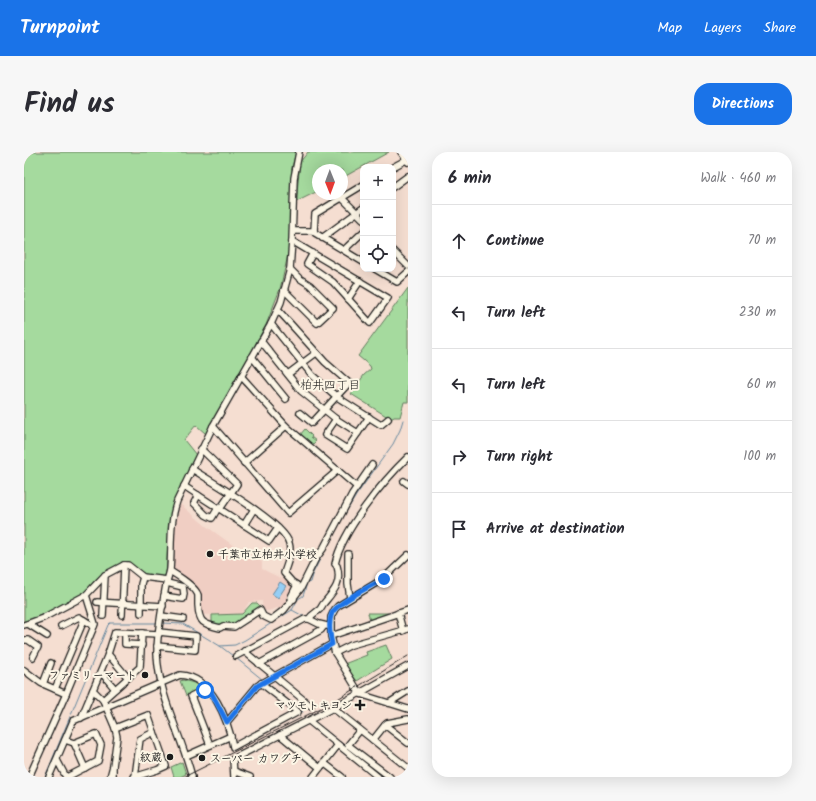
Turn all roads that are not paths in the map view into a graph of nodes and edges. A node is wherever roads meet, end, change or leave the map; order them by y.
1 (299, 152) edge
2 (401, 152) edge
3 (407, 161) edge
4 (396, 166) edge
5 (408, 176) edge
6 (396, 185) edge
7 (360, 187) edge
8 (348, 194) edge
9 (339, 200) edge
10 (344, 200) edge
11 (360, 210) edge
12 (357, 213) junction
13 (360, 216) edge
14 (293, 231) junction
15 (314, 231) junction
16 (360, 235) edge
17 (322, 238) junction
18 (292, 241) junction
19 (344, 250) junction
20 (313, 253) junction
21 (396, 254) edge
22 (360, 260) edge
23 (408, 266) edge
24 (290, 269) junction
25 (380, 272) edge
26 (408, 272) edge
27 (360, 281) junction
28 (284, 290) junction
29 (348, 299) junction
30 (278, 310) junction
31 (271, 324) junction
32 (261, 341) junction
33 (316, 353) junction
34 (252, 357) junction
35 (303, 363) junction
36 (288, 374) junction
37 (241, 376) junction
38 (337, 397) junction
39 (286, 399) dead end
40 (324, 410) junction
41 (300, 414) dead end
42 (368, 417) junction
43 (336, 419) junction
44 (388, 419) dead end
45 (213, 426) junction
46 (286, 426) junction
47 (358, 433) junction
48 (201, 449) junction
49 (408, 457) edge
50 (244, 463) junction
51 (372, 465) dead end
52 (192, 469) junction
53 (338, 470) junction
54 (184, 486) junction
55 (357, 486) junction
56 (230, 494) junction
57 (198, 495) junction
58 (219, 509) junction
59 (254, 509) junction
60 (244, 525) junction
61 (278, 528) junction
62 (348, 554) dead end
63 (408, 555) edge
64 (124, 565) junction
65 (170, 571) junction
66 (105, 575) junction
67 (144, 577) junction
68 (167, 582) junction
69 (86, 596) junction
70 (164, 596) junction
71 (350, 598) junction
72 (294, 599) junction
73 (97, 602) dead end
74 (104, 602) junction
75 (122, 604) junction
76 (141, 605) junction
77 (163, 606) junction
78 (408, 610) edge
79 (141, 613) dead end
80 (398, 613) junction
81 (122, 615) dead end
82 (104, 616) dead end
83 (184, 619) dead end
84 (84, 620) junction
85 (312, 620) junction
86 (160, 621) junction
87 (26, 625) edge
88 (328, 625) junction
89 (61, 626) dead end
90 (94, 626) junction
91 (406, 630) edge
92 (125, 633) junction
93 (142, 633) junction
94 (159, 633) junction
95 (47, 636) dead end
96 (331, 636) junction
97 (24, 640) edge
98 (332, 644) junction
99 (142, 645) junction
100 (157, 646) junction
101 (244, 651) junction
102 (335, 653) junction
103 (108, 654) junction
104 (236, 656) dead end
105 (33, 657) dead end
106 (51, 663) dead end
107 (259, 664) junction
108 (408, 666) edge
109 (24, 670) edge
110 (101, 672) junction
111 (274, 676) junction
112 (128, 678) junction
113 (263, 681) junction
114 (43, 684) junction
115 (161, 684) junction
116 (207, 688) junction
117 (55, 689) junction
118 (115, 689) junction
119 (93, 690) junction
120 (408, 691) edge
121 (66, 694) junction
122 (360, 694) junction
123 (104, 700) junction
124 (389, 703) junction
125 (311, 706) dead end
126 (106, 707) junction
127 (333, 708) junction
128 (408, 709) edge
129 (81, 718) junction
130 (408, 719) edge
131 (309, 721) junction
132 (227, 722) junction
133 (385, 725) junction
134 (115, 728) junction
135 (360, 730) junction
136 (154, 732) junction
137 (231, 736) junction
138 (280, 736) junction
139 (66, 740) junction
140 (373, 740) junction
141 (74, 743) junction
142 (408, 743) edge
143 (210, 745) junction
144 (338, 745) junction
145 (186, 756) junction
146 (57, 760) junction
147 (324, 763) junction
148 (85, 768) junction
149 (320, 768) junction
150 (408, 768) edge
151 (234, 774) edge
152 (29, 777) edge
153 (49, 777) edge
154 (66, 777) edge
155 (112, 777) edge
156 (134, 777) edge
157 (192, 777) edge
158 (250, 777) edge
159 (313, 777) edge
160 (342, 777) edge
161 (378, 777) edge
162 (390, 777) edge

1 - 14 street
2 - 3 street
3 - 4 street
5 - 6 street
7 - 8 street
9 - 15 street
10 - 12 street
11 - 12 street
12 - 13 street
12 - 17 street
14 - 15 street
14 - 18 street
15 - 17 street
16 - 19 street
17 - 19 street
18 - 20 street
18 - 24 street
19 - 22 street
20 - 27 street
20 - 29 street
21 - 23 street
24 - 28 street
24 - 28 street
25 - 26 street
27 - 29 street
27 - 29 street
28 - 30 street
30 - 31 street
30 - 33 street
31 - 32 street
31 - 35 street
32 - 34 street
32 - 36 street
33 - 35 street
33 - 38 street
34 - 37 street
34 - 39 street
35 - 36 street
35 - 38 street
36 - 40 street
37 - 45 street
37 - 46 street
38 - 40 street
38 - 42 street
40 - 41 street
40 - 43 street
42 - 44 street
42 - 47 street
43 - 47 street
43 - 47 street
45 - 48 street
45 - 50 street
46 - 50 street
46 - 53 street
48 - 52 street
48 - 56 street
49 - 85 street
50 - 53 street
51 - 55 street
52 - 54 street
52 - 56 street
53 - 55 street
54 - 57 street
54 - 65 street
55 - 72 street
56 - 58 street
56 - 59 street
57 - 58 street
57 - 58 street
58 - 60 street
59 - 60 street
59 - 61 street
60 - 61 street
61 - 72 street
62 - 71 street
63 - 71 street
64 - 66 street
64 - 67 street
64 - 75 street
65 - 68 street
65 - 72 street
66 - 69 street
66 - 74 street
67 - 68 street
67 - 76 street
68 - 70 street
68 - 70 street
69 - 87 street
69 - 90 street
70 - 77 street
71 - 88 street
73 - 74 street
74 - 75 street
74 - 82 street
75 - 76 street
75 - 81 street
76 - 77 street
76 - 79 street
77 - 86 street
78 - 80 street
80 - 91 street
80 - 96 street
83 - 86 street
84 - 89 street
84 - 90 street
84 - 117 street
85 - 88 street
85 - 101 street
86 - 94 street
87 - 95 street
88 - 96 street
88 - 107 street
90 - 121 street
91 - 102 street
92 - 93 street
92 - 99 street
92 - 103 street
93 - 94 street
93 - 99 street
94 - 100 street
94 - 100 street
96 - 98 street
97 - 105 street
98 - 102 street
98 - 111 street
99 - 112 street
100 - 115 street
101 - 104 street
101 - 107 street
102 - 122 street
103 - 110 street
103 - 112 street
106 - 114 street
107 - 111 street
108 - 122 street
109 - 114 street
110 - 118 street
110 - 119 street
111 - 113 street
111 - 125 street
112 - 118 street
113 - 132 street
113 - 137 street
114 - 117 street
115 - 116 street
115 - 126 street
115 - 145 street
116 - 132 street
116 - 143 street
117 - 121 street
118 - 123 street
119 - 123 street
119 - 129 street
120 - 124 street
121 - 152 street
122 - 124 street
122 - 127 street
123 - 126 street
124 - 128 street
126 - 129 street
126 - 134 street
127 - 131 street
127 - 135 street
129 - 139 street
130 - 133 street
131 - 138 street
131 - 144 street
132 - 137 street
133 - 140 street
133 - 142 street
134 - 136 street
134 - 155 street
135 - 140 street
135 - 162 street
136 - 156 street
136 - 156 street
137 - 143 street
138 - 149 street
138 - 151 street
139 - 141 street
139 - 146 street
140 - 150 street
141 - 148 street
141 - 148 street
143 - 145 street
144 - 147 street
144 - 161 street
145 - 157 street
146 - 153 street
146 - 154 street
147 - 149 street
147 - 160 street
148 - 154 street
149 - 159 street
151 - 158 street

